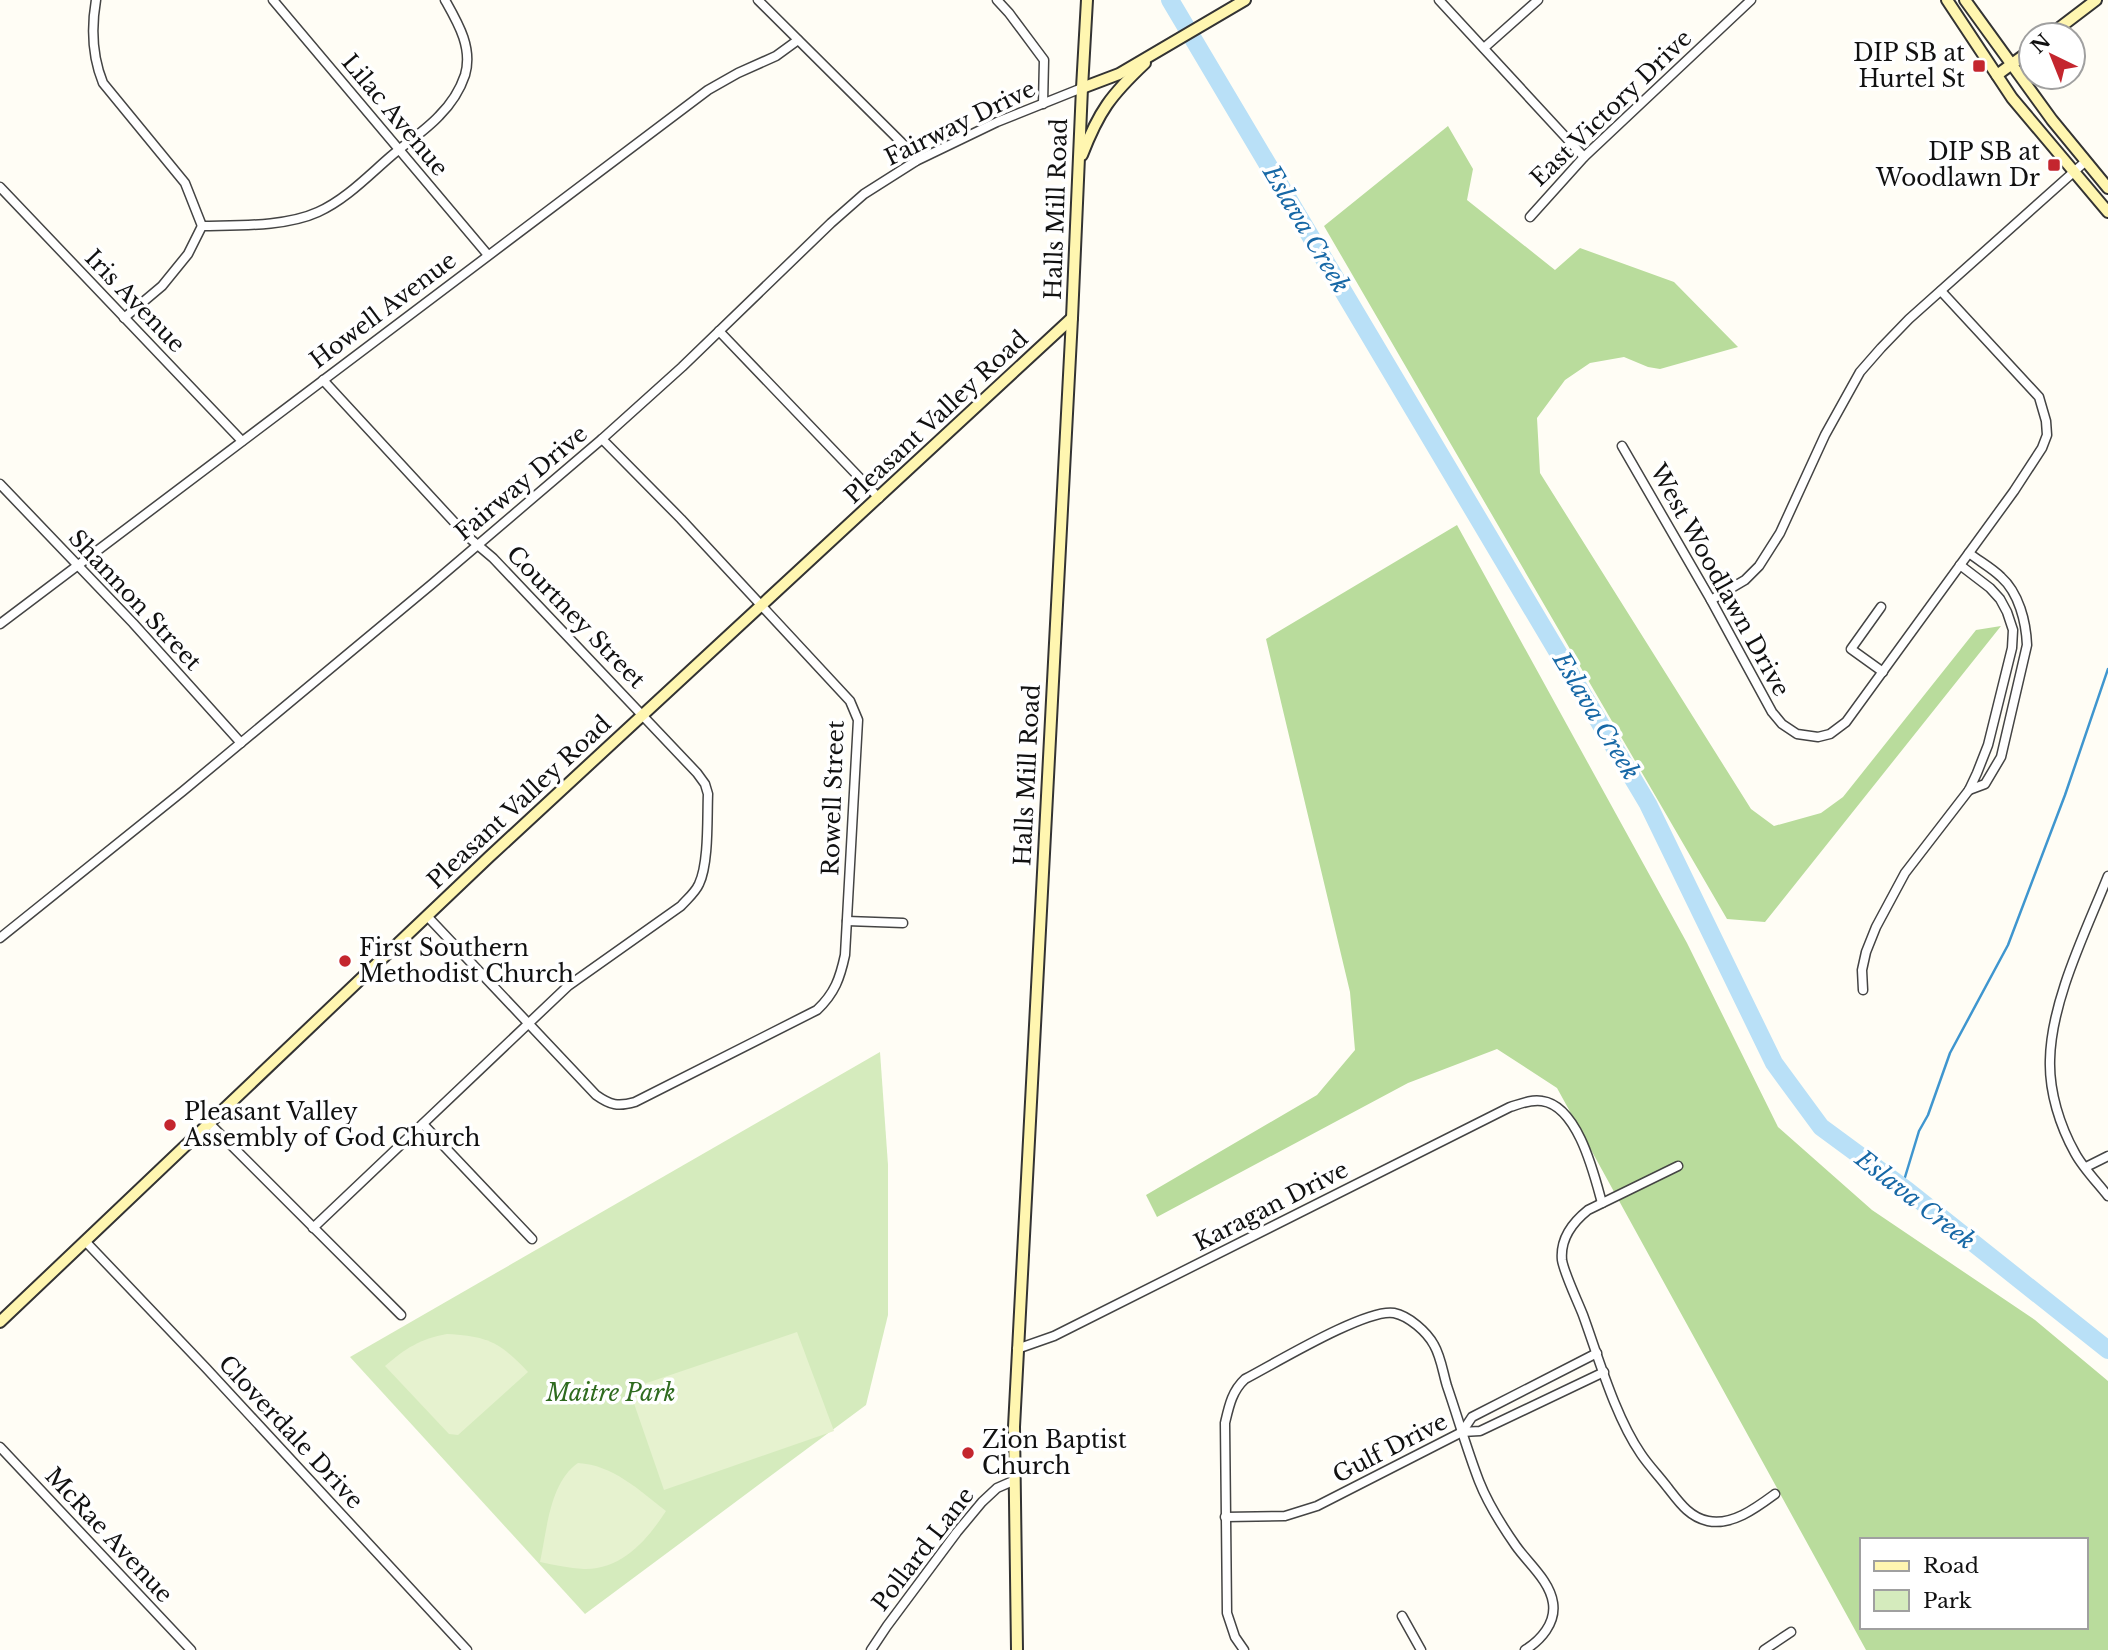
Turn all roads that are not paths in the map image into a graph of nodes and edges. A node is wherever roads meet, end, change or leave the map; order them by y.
1 (96, 0) edge
2 (273, 0) edge
3 (445, 0) edge
4 (758, 0) edge
5 (998, 0) edge
6 (1087, 0) edge
7 (1245, 0) edge
8 (1439, 0) edge
9 (1538, 0) edge
10 (1751, 0) edge
11 (1947, 0) edge
12 (1965, 0) edge
13 (2096, 0) edge
14 (2068, 21) edge
15 (798, 40) junction
16 (1484, 48) junction
17 (1161, 49) junction
18 (2017, 60) edge
19 (2011, 65) junction
20 (1997, 75) junction
21 (1082, 88) junction
22 (1043, 104) junction
23 (399, 150) junction
24 (1584, 157) junction
25 (916, 161) junction
26 (2086, 161) junction
27 (1079, 164) junction
28 (2073, 172) junction
29 (0, 187) edge
30 (2108, 188) edge
31 (2108, 212) edge
32 (1530, 217) dead end
33 (202, 226) junction
34 (488, 255) junction
35 (1941, 291) junction
36 (124, 318) junction
37 (1072, 318) junction
38 (719, 331) junction
39 (323, 380) junction
40 (602, 439) junction
41 (242, 441) junction
42 (1622, 446) dead end
43 (0, 484) edge
44 (879, 498) junction
45 (477, 545) junction
46 (1969, 553) junction
47 (77, 565) junction
48 (1960, 565) junction
49 (1711, 600) junction
50 (762, 606) junction
51 (1881, 607) dead end
52 (0, 624) edge
53 (1883, 672) junction
54 (644, 715) junction
55 (241, 743) junction
56 (1969, 790) junction
57 (2108, 876) edge
58 (427, 916) junction
59 (847, 922) junction
60 (903, 923) dead end
61 (0, 938) edge
62 (1863, 990) dead end
63 (528, 1024) junction
64 (209, 1123) junction
65 (423, 1124) junction
66 (2108, 1156) edge
67 (1678, 1166) dead end
68 (2085, 1167) junction
69 (2108, 1196) edge
70 (1602, 1203) junction
71 (313, 1228) junction
72 (532, 1239) dead end
73 (85, 1241) junction
74 (401, 1315) dead end
75 (0, 1322) edge
76 (1017, 1349) junction
77 (1597, 1353) junction
78 (1604, 1371) junction
79 (1522, 1392) junction
80 (1530, 1406) junction
81 (1462, 1432) junction
82 (0, 1447) edge
83 (1013, 1481) junction
84 (1775, 1494) dead end
85 (1225, 1517) junction
86 (1402, 1616) dead end
87 (1791, 1632) dead end
88 (191, 1650) edge
89 (467, 1650) edge
90 (872, 1650) edge
91 (1017, 1650) edge
92 (1244, 1650) edge
93 (1421, 1650) edge
94 (1525, 1650) edge
95 (1765, 1650) edge

1 - 33 street
2 - 23 street, Lilac Avenue
3 - 23 street
4 - 15 street
5 - 22 street
6 - 21 street
7 - 17 street, Halls Mill Road
8 - 16 street
9 - 16 street
10 - 24 street, East Victory Drive
11 - 20 street
12 - 19 street
13 - 14 street
15 - 25 street
15 - 34 street, Howell Avenue
16 - 24 street
17 - 21 street, Halls Mill Road
17 - 27 street
18 - 19 street
19 - 20 street
19 - 26 street
20 - 28 street
21 - 22 street, Fairway Drive
21 - 27 street, Halls Mill Road
22 - 25 street, Fairway Drive
23 - 33 street
23 - 34 street, Lilac Avenue
24 - 32 street, East Victory Drive
25 - 38 street, Fairway Drive
26 - 28 street
26 - 30 street
27 - 37 street, Halls Mill Road
28 - 31 street
28 - 35 street
29 - 36 street, Iris Avenue
33 - 36 street
34 - 39 street, Howell Avenue
35 - 46 street, West Woodlawn Drive
35 - 49 street
36 - 41 street, Iris Avenue
37 - 44 street, Pleasant Valley Road
37 - 76 street, Halls Mill Road
38 - 40 street, Fairway Drive
38 - 44 street
39 - 41 street, Howell Avenue
39 - 45 street, Courtney Street
40 - 45 street, Fairway Drive
40 - 50 street, Rowell Street
41 - 47 street, Howell Avenue
42 - 49 street, West Woodlawn Drive
43 - 47 street, Shannon Street
44 - 50 street, Pleasant Valley Road
45 - 54 street, Courtney Street
45 - 55 street, Fairway Drive
46 - 48 street, West Woodlawn Drive
46 - 56 street
47 - 52 street, Howell Avenue
47 - 55 street, Shannon Street
48 - 53 street, West Woodlawn Drive
48 - 56 street
49 - 53 street, West Woodlawn Drive
50 - 54 street, Pleasant Valley Road
50 - 59 street, Rowell Street
51 - 53 street
54 - 58 street, Pleasant Valley Road
54 - 63 street, Courtney Street
55 - 61 street, Fairway Drive
56 - 62 street
57 - 68 street
58 - 63 street, Rowell Street
58 - 64 street, Pleasant Valley Road
59 - 60 street
59 - 63 street, Rowell Street
63 - 65 street, Courtney Street
64 - 71 street
64 - 73 street, Pleasant Valley Road
65 - 71 street, Courtney Street
65 - 72 street
66 - 68 street
67 - 70 street
68 - 69 street
70 - 76 street, Karagan Drive
70 - 77 street
71 - 74 street
73 - 75 street, Pleasant Valley Road
73 - 89 street, Cloverdale Drive
76 - 83 street, Halls Mill Road
77 - 78 street
77 - 79 street
78 - 80 street, Gulf Drive
78 - 84 street
79 - 80 street
79 - 81 street
80 - 81 street, Gulf Drive
81 - 85 street, Gulf Drive
81 - 85 street
81 - 94 street
82 - 88 street, McRae Avenue
83 - 90 street, Pollard Lane
83 - 91 street, Halls Mill Road
85 - 92 street
86 - 93 street
87 - 95 street

